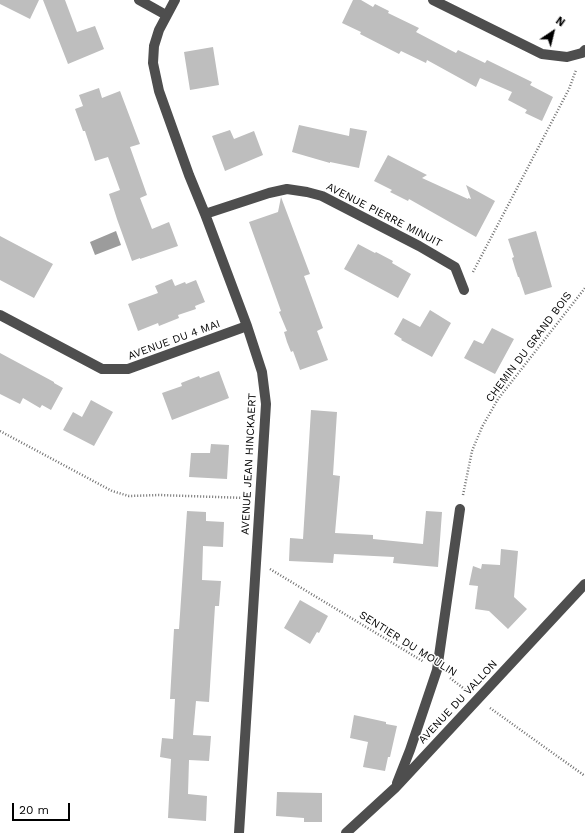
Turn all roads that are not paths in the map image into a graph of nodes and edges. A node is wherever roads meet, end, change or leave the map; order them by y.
1 (139, 0) edge
2 (175, 0) edge
3 (433, 0) edge
4 (166, 15) junction
5 (585, 50) edge
6 (205, 214) junction
7 (464, 290) road end
8 (0, 315) edge
9 (247, 326) junction
10 (460, 509) road end
11 (585, 584) edge
12 (395, 788) junction
13 (239, 833) edge
14 (346, 833) edge

1 - 4 street
2 - 4 street, AVENUE JEAN HINCKAERT
3 - 5 street
4 - 6 street, AVENUE JEAN HINCKAERT
6 - 7 street, AVENUE PIERRE MINUIT
6 - 9 street, AVENUE JEAN HINCKAERT
8 - 9 street, AVENUE DU 4 MAI
9 - 13 street, AVENUE JEAN HINCKAERT
10 - 12 street
11 - 12 street, AVENUE DU VALLON
12 - 14 street, AVENUE DU VALLON

